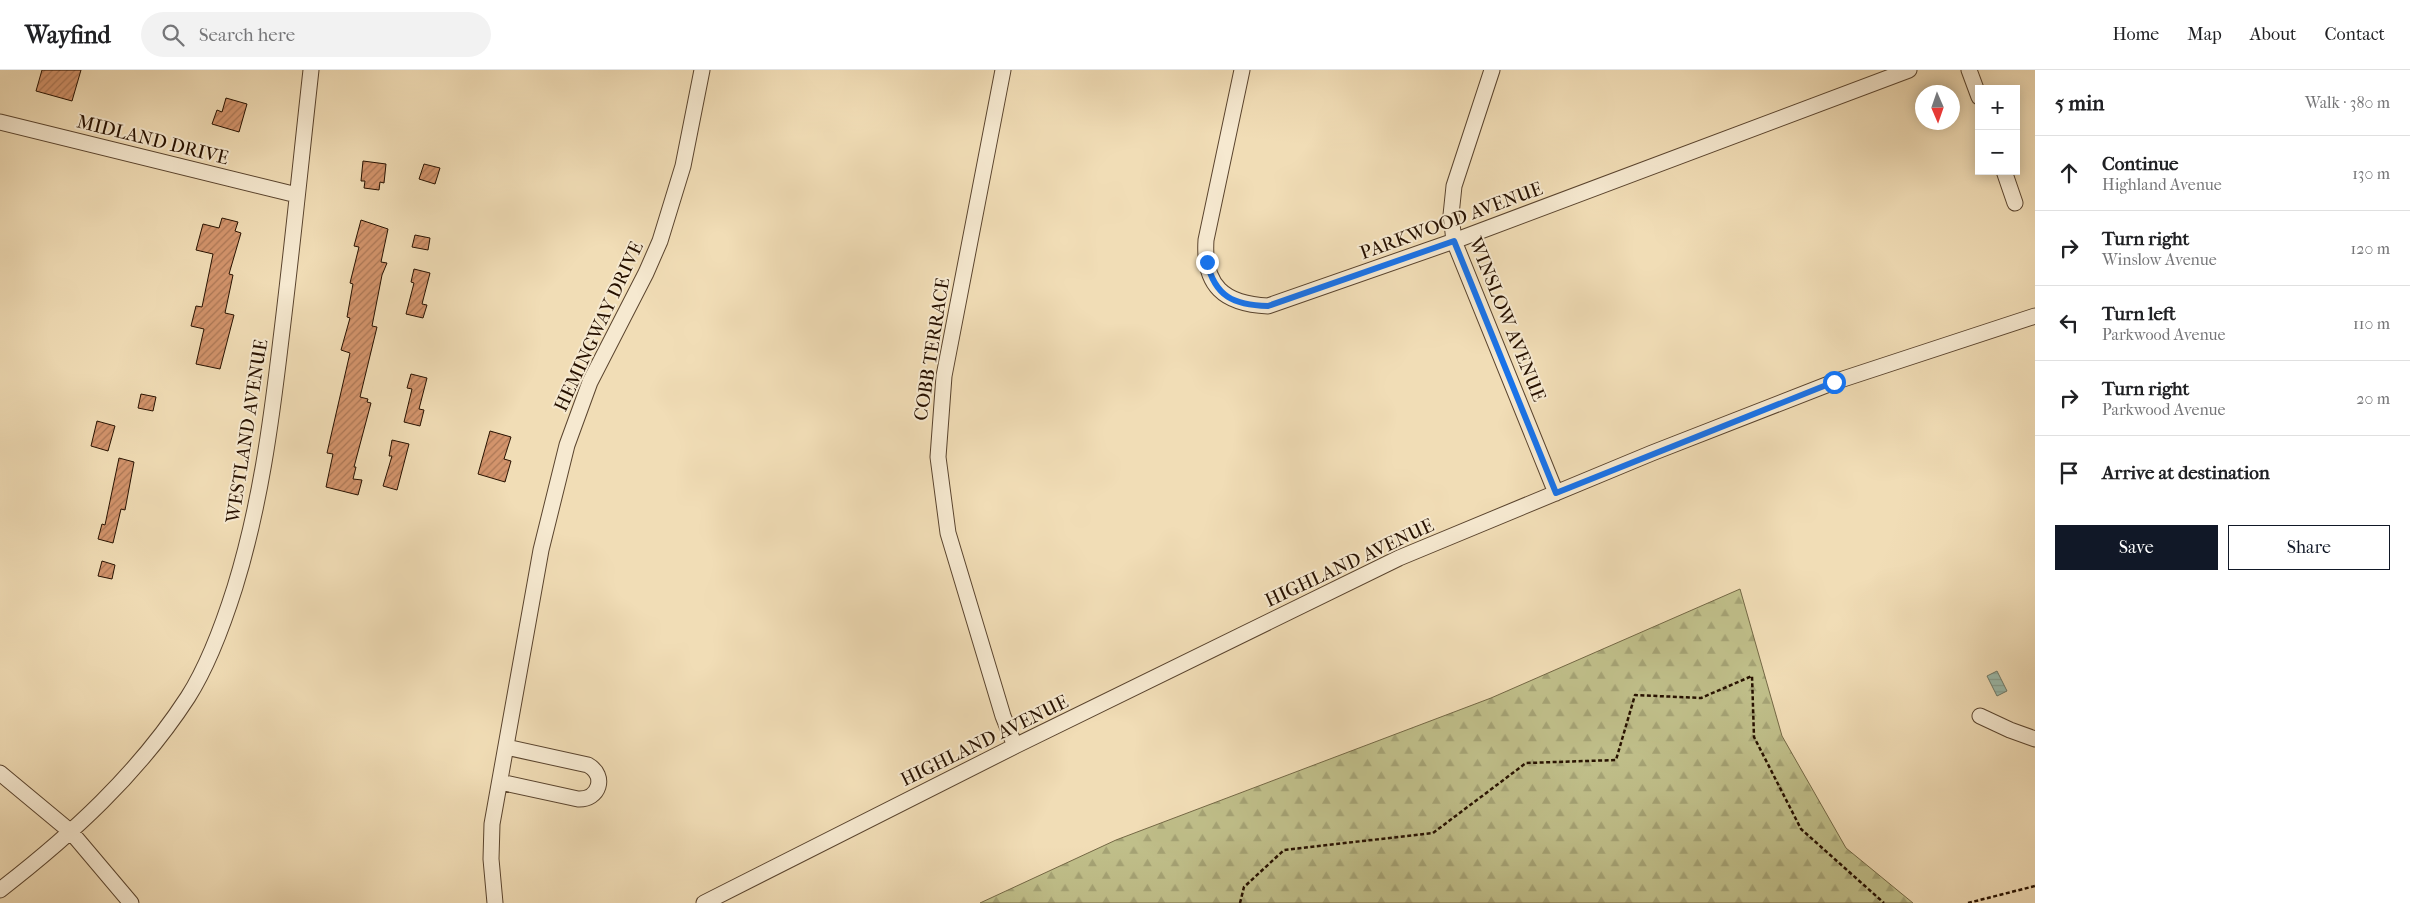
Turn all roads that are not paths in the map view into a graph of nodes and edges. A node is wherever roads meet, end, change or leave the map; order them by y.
1 (311, 70) edge
2 (702, 70) edge
3 (1003, 70) edge
4 (1242, 70) edge
5 (1492, 70) edge
6 (1909, 70) edge
7 (1969, 70) edge
8 (1975, 86) edge
9 (0, 122) edge
10 (2006, 175) edge
11 (297, 195) junction
12 (2016, 203) dead end
13 (1454, 241) junction
14 (2035, 316) edge
15 (1556, 493) junction
16 (1980, 716) dead end
17 (2035, 739) edge
18 (1015, 746) junction
19 (506, 747) junction
20 (0, 773) edge
21 (500, 782) junction
22 (71, 832) junction
23 (0, 890) edge
24 (130, 903) edge
25 (495, 903) edge
26 (704, 903) edge

1 - 11 street, WESTLAND AVENUE
2 - 19 street, HEMINGWAY DRIVE
3 - 18 street, COBB TERRACE
4 - 13 street, PARKWOOD AVENUE
5 - 13 street, WINSLOW AVENUE
6 - 13 street, PARKWOOD AVENUE
7 - 8 street
9 - 11 street, MIDLAND DRIVE
10 - 12 street
11 - 22 street, WESTLAND AVENUE
13 - 15 street, WINSLOW AVENUE
14 - 15 street, HIGHLAND AVENUE
15 - 18 street, HIGHLAND AVENUE
16 - 17 street
18 - 26 street, HIGHLAND AVENUE
19 - 21 street, HEMINGWAY DRIVE
19 - 21 street
20 - 22 street
21 - 25 street, HEMINGWAY DRIVE
22 - 23 street, WESTLAND AVENUE
22 - 24 street

